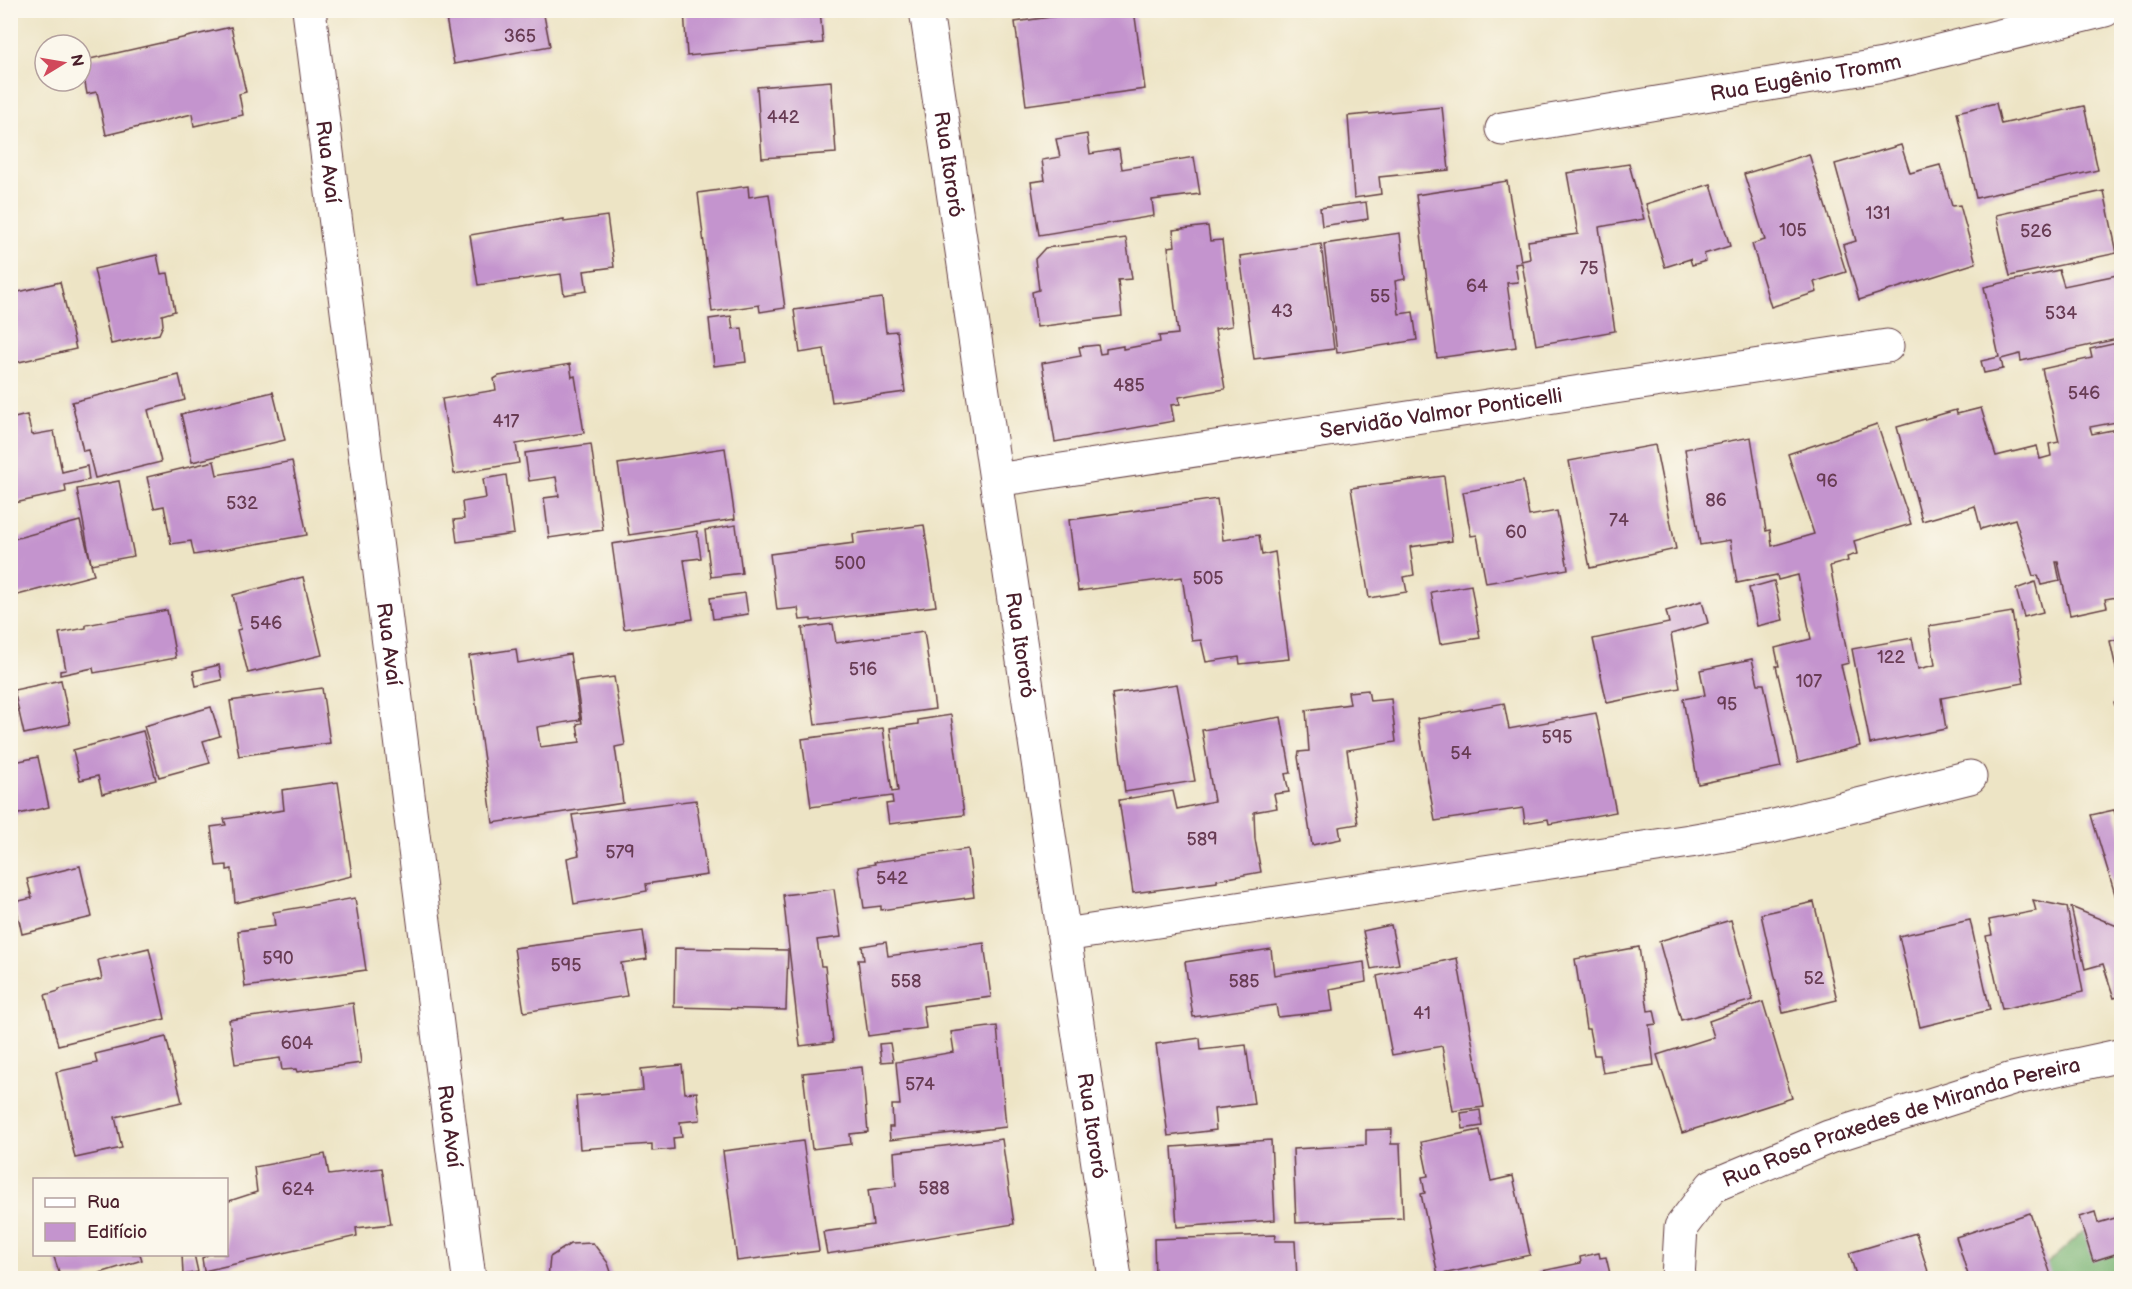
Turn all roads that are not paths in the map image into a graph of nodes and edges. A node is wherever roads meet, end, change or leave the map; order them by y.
1 (309, 10) edge
2 (926, 10) edge
3 (2105, 10) edge
4 (1502, 129) dead end
5 (1887, 346) dead end
6 (996, 480) junction
7 (1970, 777) dead end
8 (1064, 935) junction
9 (2121, 1055) edge
10 (469, 1278) edge
11 (1115, 1278) edge
12 (1678, 1278) edge

1 - 10 street, Rua Avaí
2 - 6 street, Rua Itororó
3 - 4 street, Rua Eugênio Tromm
5 - 6 street, Servidão Valmor Ponticelli
6 - 8 street, Rua Itororó
7 - 8 street
8 - 11 street, Rua Itororó
9 - 12 street, Rua Rosa Praxedes de Miranda Pereira

